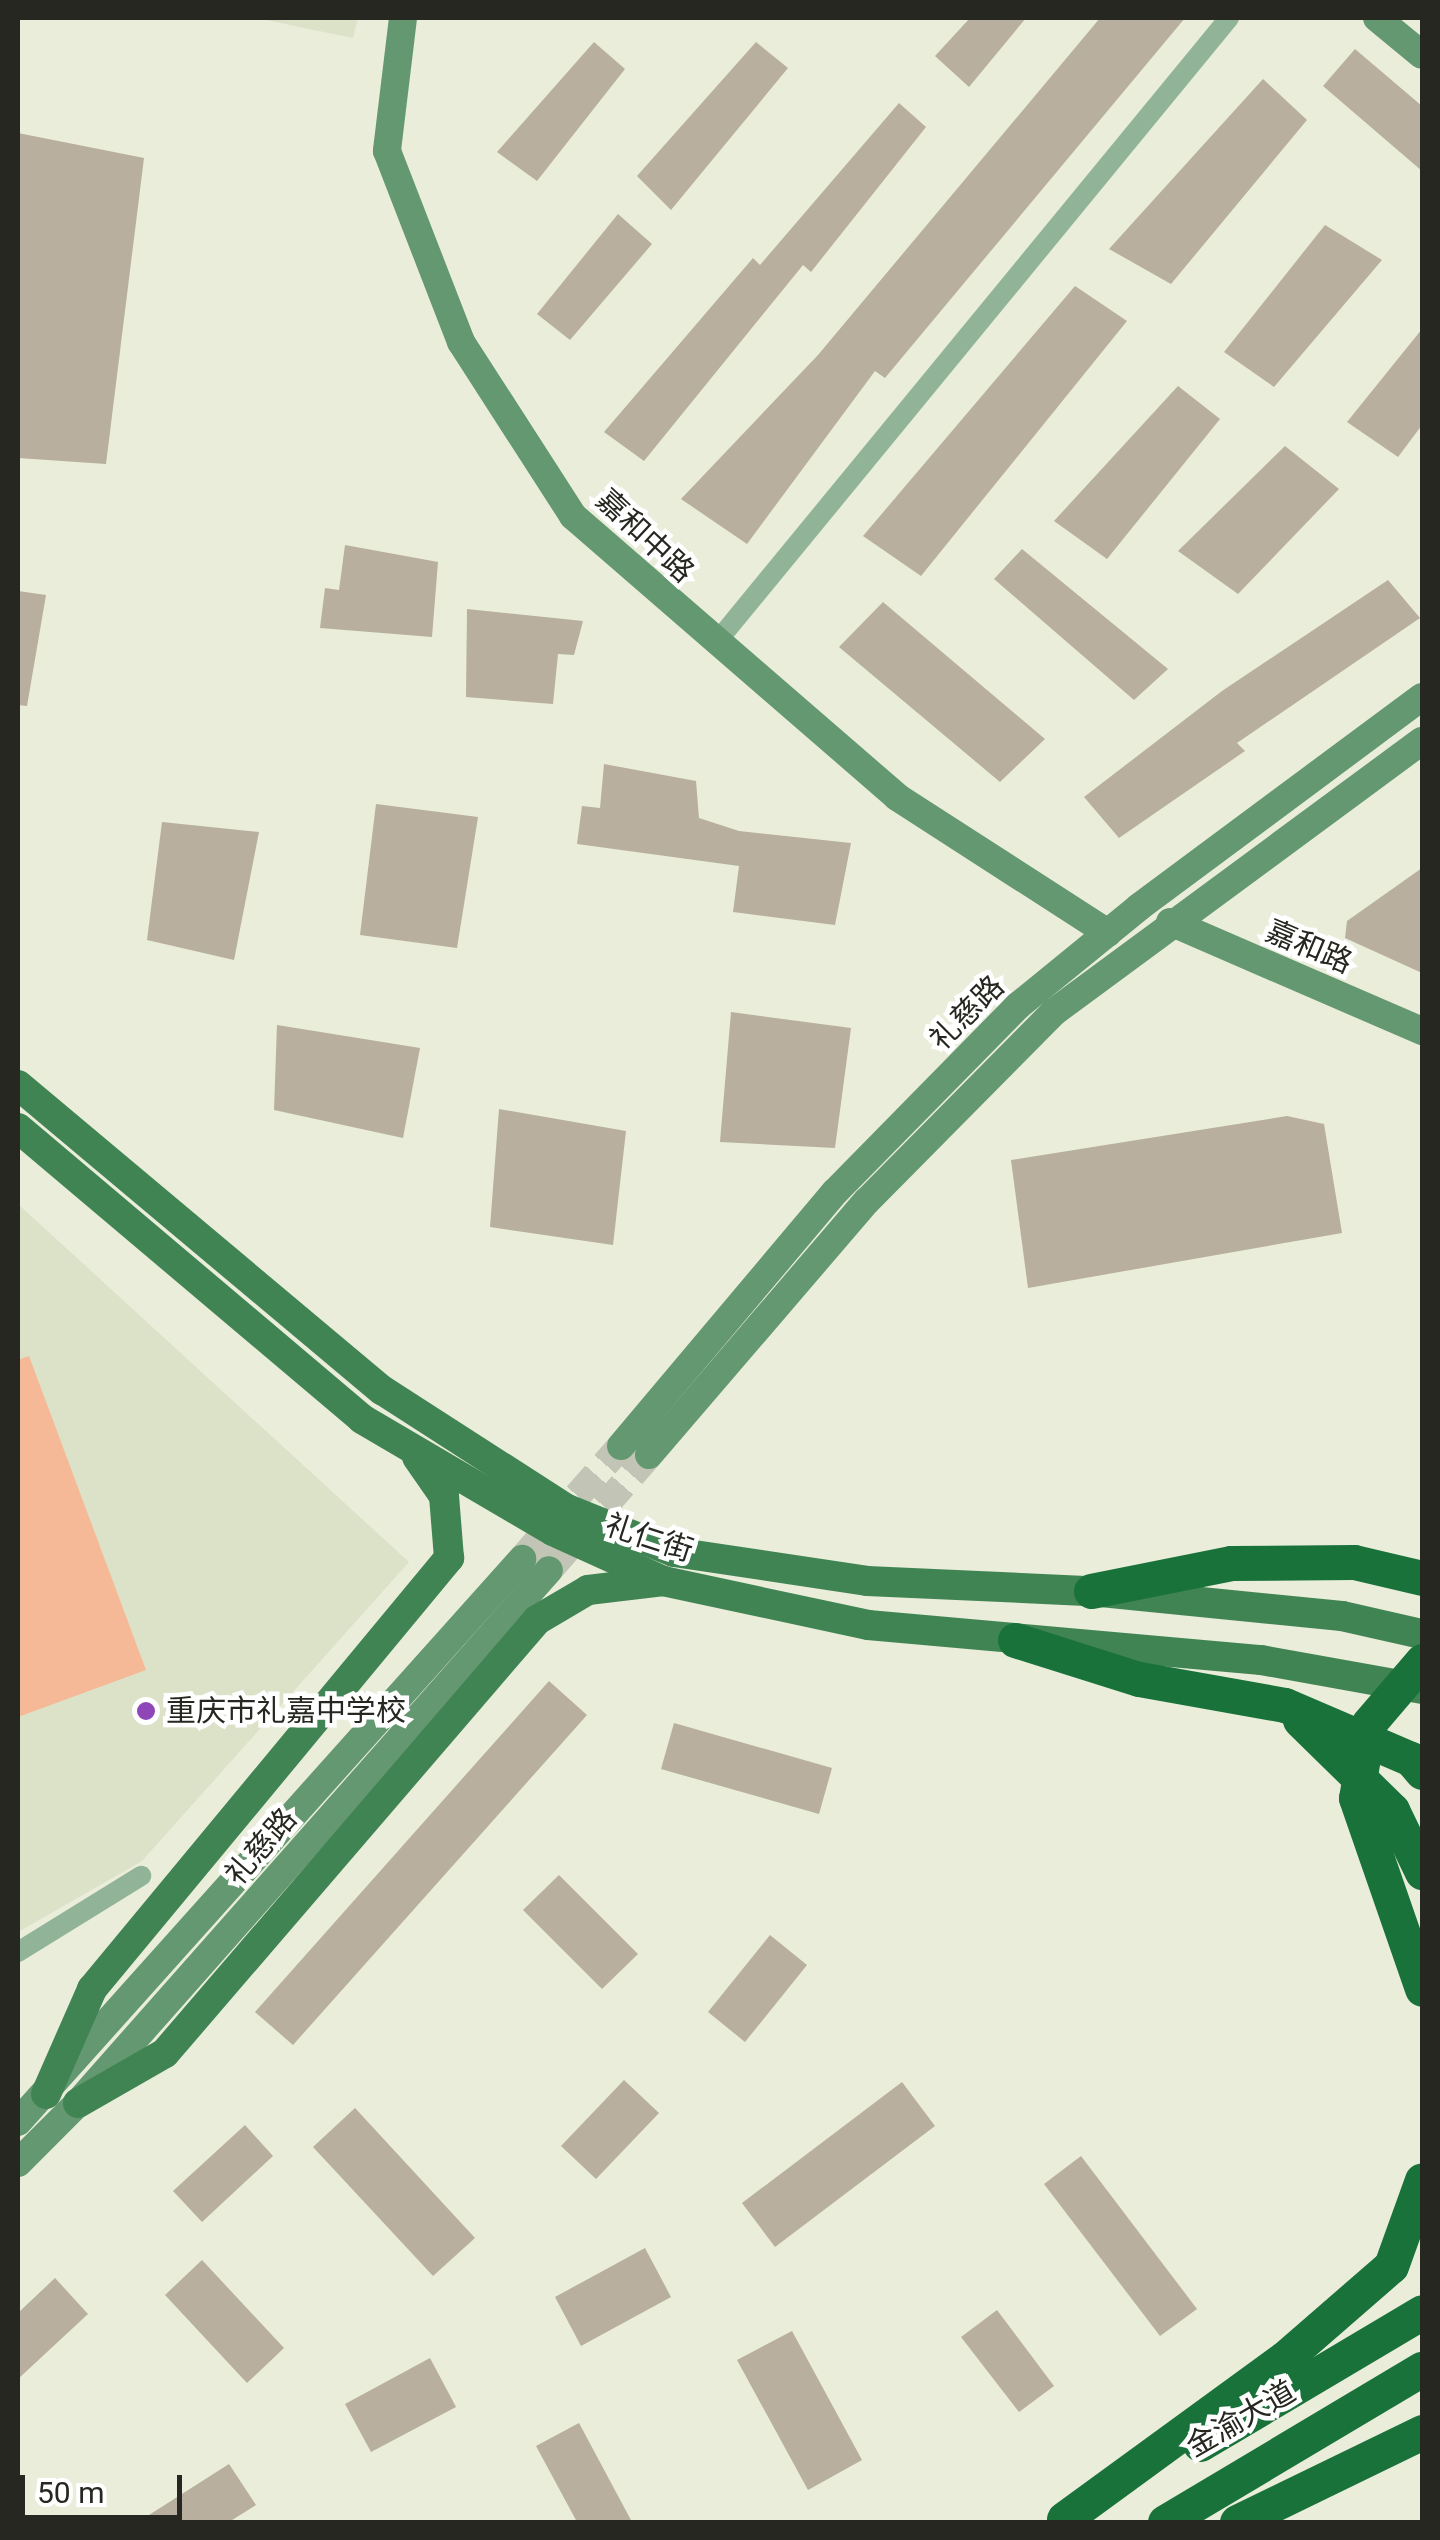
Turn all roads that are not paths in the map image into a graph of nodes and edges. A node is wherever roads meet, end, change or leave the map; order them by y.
1 (403, 18) edge
2 (1230, 18) edge
3 (1377, 18) edge
4 (1422, 55) edge
5 (714, 644) junction
6 (1422, 697) edge
7 (1422, 740) edge
8 (1170, 922) junction
9 (1108, 933) junction
10 (1422, 1031) edge
11 (18, 1085) edge
12 (18, 1128) edge
13 (410, 1446) junction
14 (622, 1446) tunnel mouth
15 (648, 1455) tunnel mouth
16 (522, 1559) tunnel mouth
17 (549, 1570) tunnel mouth
18 (1422, 1578) edge
19 (663, 1581) junction
20 (1091, 1591) junction
21 (1422, 1634) edge
22 (1015, 1640) junction
23 (1422, 1661) edge
24 (1422, 1689) edge
25 (1285, 1705) junction
26 (1422, 1772) edge
27 (1422, 1872) edge
28 (142, 1876) dead end
29 (18, 1952) edge
30 (1422, 1989) edge
31 (46, 2094) junction
32 (78, 2103) junction
33 (18, 2122) edge
34 (18, 2163) edge
35 (1422, 2180) edge
36 (1422, 2227) edge
37 (1392, 2266) junction
38 (1422, 2312) edge
39 (1422, 2369) edge
40 (1422, 2393) edge
41 (1422, 2432) edge
42 (1262, 2470) junction
43 (1061, 2521) edge
44 (1164, 2522) edge
45 (1237, 2522) edge

1 - 5 main road, 嘉和中路
2 - 5 street
3 - 4 main road
5 - 9 main road, 嘉和中路
6 - 9 main road, 礼慈路
7 - 8 main road, 礼慈路
8 - 10 main road, 嘉和路
8 - 15 main road, 礼慈路
9 - 14 main road, 礼慈路
11 - 20 main road, 礼仁街
12 - 13 main road, 礼仁街
13 - 19 main road, 礼仁街
13 - 31 main road
16 - 31 main road, 礼慈路
17 - 32 main road, 礼慈路
18 - 20 highway
19 - 22 main road, 礼仁街
19 - 32 main road
20 - 21 main road, 礼仁街
22 - 24 main road, 礼仁街
22 - 25 highway
23 - 30 highway, bridge
25 - 26 highway
25 - 27 highway
28 - 29 street
31 - 33 main road, 礼慈路
32 - 34 main road, 礼慈路
35 - 37 highway
36 - 37 highway
37 - 43 highway
38 - 43 highway, 金渝大道
39 - 42 highway, 金渝大道
40 - 42 highway
41 - 45 highway
42 - 44 highway, 金渝大道

